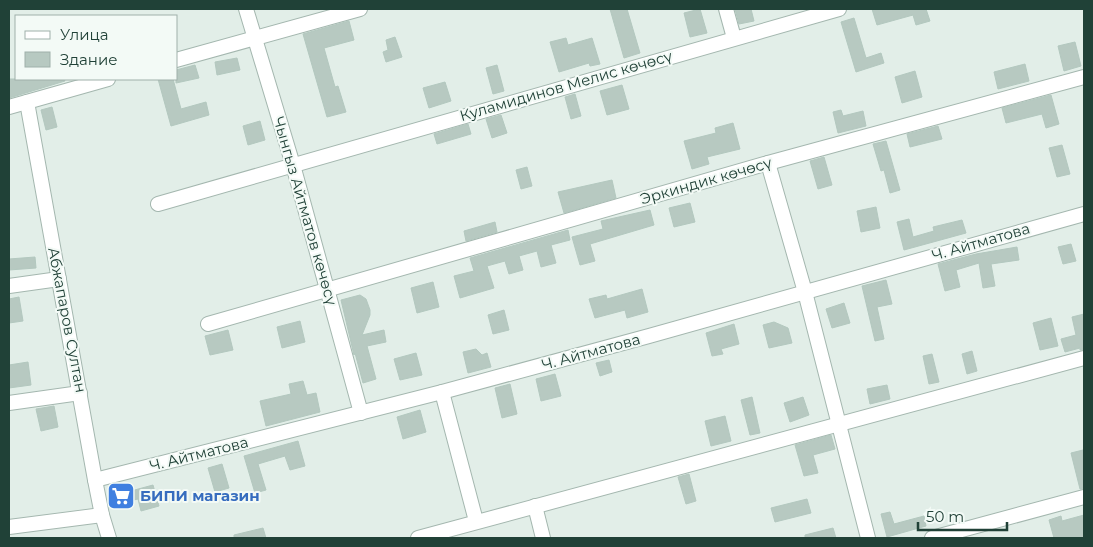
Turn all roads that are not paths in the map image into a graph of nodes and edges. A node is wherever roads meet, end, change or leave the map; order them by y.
1 (246, 9) edge
2 (360, 9) edge
3 (726, 9) edge
4 (839, 9) edge
5 (254, 38) junction
6 (734, 38) junction
7 (178, 59) edge
8 (1084, 76) edge
9 (104, 80) edge
10 (26, 102) junction
11 (9, 107) edge
12 (768, 163) junction
13 (293, 165) junction
14 (158, 204) dead end
15 (1084, 214) edge
16 (59, 279) junction
17 (9, 286) edge
18 (328, 290) junction
19 (805, 292) junction
20 (208, 324) dead end
21 (1084, 358) edge
22 (442, 392) junction
23 (80, 393) junction
24 (9, 403) edge
25 (361, 414) junction
26 (839, 424) junction
27 (95, 480) junction
28 (1084, 497) edge
29 (535, 506) junction
30 (102, 515) junction
31 (476, 521) junction
32 (9, 527) edge
33 (109, 538) edge
34 (418, 538) edge
35 (543, 538) edge
36 (868, 538) edge
37 (932, 538) edge

1 - 5 street, Чынгыз Айтматов көчөсү
2 - 5 street
3 - 6 street
4 - 6 street, Куламидинов Мелис көчөсү
5 - 7 street
5 - 13 street, Чынгыз Айтматов көчөсү
6 - 13 street, Куламидинов Мелис көчөсү
8 - 12 street, Эркиндик көчөсү
9 - 10 street
10 - 11 street
10 - 16 street, Абжапаров Султан
12 - 18 street, Эркиндик көчөсү
12 - 19 street
13 - 14 street, Куламидинов Мелис көчөсү
13 - 18 street, Чынгыз Айтматов көчөсү
15 - 19 street, Ч. Айтматова
16 - 17 street
16 - 23 street, Абжапаров Султан
18 - 20 street, Эркиндик көчөсү
18 - 25 street, Чынгыз Айтматов көчөсү
19 - 22 street, Ч. Айтматова
19 - 26 street
21 - 26 street
22 - 25 street, Ч. Айтматова
22 - 31 street
23 - 24 street
23 - 27 street, Абжапаров Султан
25 - 27 street, Ч. Айтматова
26 - 29 street
26 - 36 street
27 - 30 street, Абжапаров Султан
28 - 37 street
29 - 31 street
29 - 35 street
30 - 32 street
30 - 33 street, Абжапаров Султан
31 - 34 street

